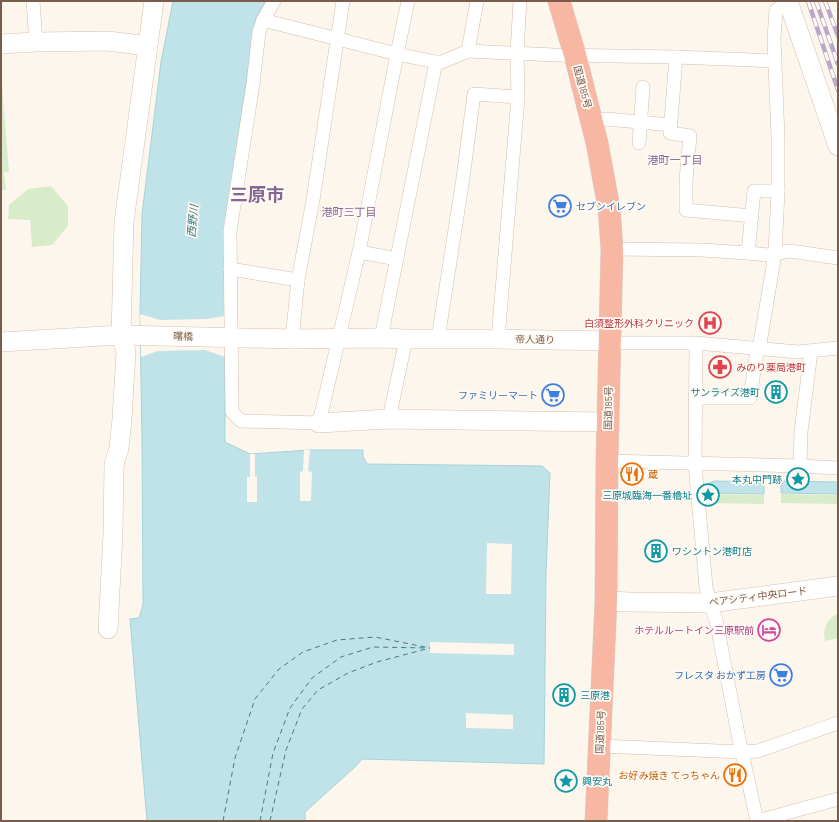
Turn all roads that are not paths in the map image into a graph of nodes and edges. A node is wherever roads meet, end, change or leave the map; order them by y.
1 (33, 1) edge
2 (154, 1) edge
3 (274, 1) edge
4 (343, 1) edge
5 (408, 1) edge
6 (477, 1) edge
7 (520, 1) edge
8 (559, 1) edge
9 (788, 2) edge
10 (263, 20) junction
11 (337, 39) junction
12 (36, 42) junction
13 (1, 44) edge
14 (147, 46) junction
15 (468, 51) junction
16 (517, 53) junction
17 (397, 54) junction
18 (575, 55) junction
19 (676, 57) junction
20 (775, 61) junction
21 (436, 62) junction
22 (643, 87) dead end
23 (518, 97) junction
24 (592, 122) junction
25 (641, 122) junction
26 (671, 125) junction
27 (639, 144) dead end
28 (838, 146) edge
29 (778, 191) junction
30 (752, 216) junction
31 (612, 249) junction
32 (359, 252) junction
33 (748, 253) junction
34 (775, 254) junction
35 (838, 258) edge
36 (397, 259) junction
37 (230, 269) junction
38 (298, 280) junction
39 (121, 335) junction
40 (228, 338) junction
41 (340, 338) junction
42 (381, 338) junction
43 (292, 339) junction
44 (406, 339) junction
45 (438, 339) junction
46 (498, 339) junction
47 (609, 341) junction
48 (1, 342) edge
49 (696, 343) junction
50 (838, 348) edge
51 (759, 349) junction
52 (811, 351) junction
53 (696, 398) junction
54 (389, 419) junction
55 (608, 422) junction
56 (320, 423) junction
57 (607, 461) junction
58 (695, 464) junction
59 (800, 466) junction
60 (838, 468) edge
61 (838, 586) edge
62 (606, 601) junction
63 (710, 603) junction
64 (108, 628) dead end
65 (838, 723) edge
66 (600, 746) junction
67 (742, 752) junction
68 (838, 799) edge
69 (596, 821) edge
70 (757, 821) edge

1 - 12 street
2 - 14 street
3 - 10 street
4 - 11 street
5 - 17 street
6 - 15 street
7 - 16 street
8 - 18 highway, 国道185号
9 - 20 street
9 - 28 street
10 - 11 street
10 - 37 street
11 - 17 street
11 - 38 street
12 - 13 street
12 - 14 street
14 - 39 street
15 - 16 street
15 - 21 street
16 - 18 street
16 - 23 street
17 - 21 street
17 - 32 street
18 - 19 street
18 - 24 highway, 国道185号
19 - 20 street
19 - 26 street
20 - 29 street
21 - 36 street
22 - 25 street
23 - 45 street
23 - 46 street
24 - 25 street
24 - 31 highway, 国道185号
25 - 26 street
25 - 27 street
26 - 30 street
29 - 30 street
29 - 34 street
30 - 33 street
31 - 33 street
31 - 47 highway, 国道185号
32 - 36 street
32 - 41 street
33 - 34 street
34 - 35 street
34 - 51 street
36 - 42 street
37 - 38 street
37 - 40 street
38 - 43 street
39 - 40 street, 曙橋
39 - 48 street, 曙橋
39 - 64 street
40 - 43 street, 帝人通り
40 - 56 street
41 - 42 street, 帝人通り
41 - 43 street, 帝人通り
41 - 56 street
42 - 44 street, 帝人通り
44 - 45 street, 帝人通り
44 - 54 street
45 - 46 street, 帝人通り
46 - 47 street, 帝人通り
47 - 49 street, 帝人通り
47 - 55 highway, 国道185号
49 - 51 street, 帝人通り
49 - 53 street
50 - 52 street, 帝人通り
51 - 52 street, 帝人通り
51 - 53 street
52 - 59 street
53 - 58 street
54 - 55 street
54 - 56 street
55 - 57 highway, 国道185号
57 - 58 street
57 - 62 highway, 国道185号
58 - 59 street
58 - 63 street
59 - 60 street
61 - 63 street, ペアシティ中央ロード
62 - 63 street, ペアシティ中央ロード
62 - 66 highway, 国道185号
63 - 67 street
65 - 67 street
66 - 67 street
66 - 69 highway, 国道185号
67 - 70 street
68 - 70 street

